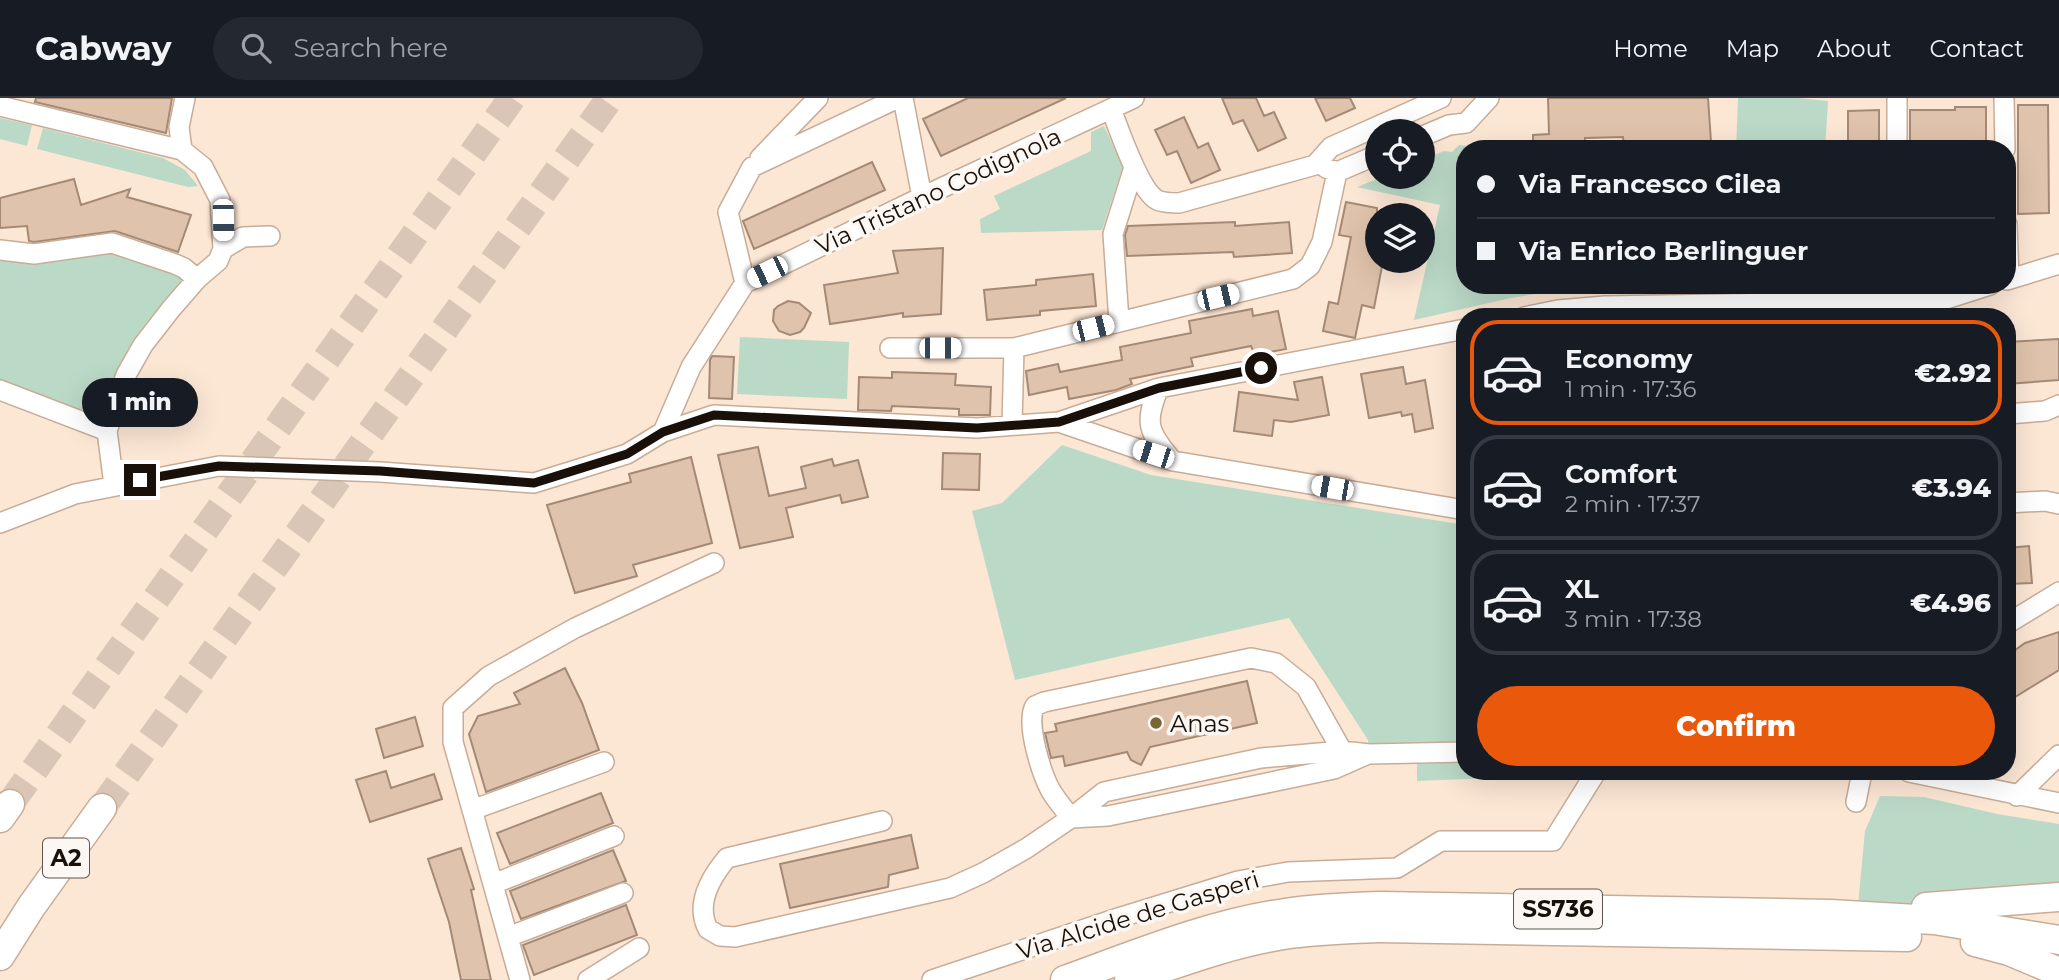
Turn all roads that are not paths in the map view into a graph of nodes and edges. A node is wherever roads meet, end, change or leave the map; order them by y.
1 (185, 98) edge
2 (818, 98) edge
3 (900, 98) edge
4 (1134, 98) edge
5 (1443, 98) edge
6 (1489, 98) edge
7 (1897, 98) edge
8 (2004, 98) edge
9 (0, 106) edge
10 (1111, 109) junction
11 (1449, 125) junction
12 (1435, 131) edge
13 (1897, 140) edge
14 (2005, 140) edge
15 (182, 150) junction
16 (1365, 160) edge
17 (1315, 165) junction
18 (752, 167) junction
19 (1134, 167) junction
20 (1337, 172) junction
21 (922, 197) junction
22 (270, 236) dead end
23 (223, 248) junction
24 (0, 250) edge
25 (2059, 264) edge
26 (2016, 278) edge
27 (197, 279) junction
28 (745, 283) junction
29 (1878, 294) edge
30 (1907, 294) edge
31 (1963, 294) edge
32 (1582, 308) edge
33 (1119, 321) junction
34 (1456, 330) edge
35 (890, 348) dead end
36 (1014, 348) junction
37 (1159, 388) junction
38 (0, 390) edge
39 (2059, 405) edge
40 (2016, 413) edge
41 (1059, 422) junction
42 (1012, 425) junction
43 (107, 431) junction
44 (663, 432) junction
45 (1173, 461) junction
46 (114, 485) junction
47 (2016, 503) edge
48 (2059, 504) edge
49 (1456, 508) edge
50 (0, 523) edge
51 (714, 563) dead end
52 (2059, 592) edge
53 (2016, 618) edge
54 (1342, 751) junction
55 (1456, 752) edge
56 (1369, 754) junction
57 (2059, 755) edge
58 (604, 762) dead end
59 (1591, 780) edge
60 (1860, 780) edge
61 (1945, 780) edge
62 (2017, 796) junction
63 (1856, 802) dead end
64 (2059, 803) edge
65 (102, 808) tunnel mouth
66 (472, 810) junction
67 (1071, 818) junction
68 (882, 821) dead end
69 (614, 836) dead end
70 (493, 884) junction
71 (623, 893) dead end
72 (2059, 897) edge
73 (31, 907) junction
74 (1830, 914) junction
75 (508, 937) junction
76 (2059, 940) edge
77 (639, 948) dead end
78 (0, 956) edge
79 (2059, 972) edge
80 (0, 974) edge
81 (520, 980) edge
82 (587, 980) edge
83 (932, 980) edge
84 (1065, 980) edge
85 (1129, 980) edge

1 - 15 street
2 - 18 street
3 - 18 street
3 - 21 street
4 - 10 street, Via Tristano Codignola
5 - 11 street
5 - 17 street
6 - 11 street
7 - 13 street
8 - 14 street
9 - 15 street
10 - 19 street
10 - 21 street, Via Tristano Codignola
11 - 12 street
15 - 23 street
16 - 20 street
17 - 19 street
17 - 20 street
18 - 28 street
19 - 33 street
20 - 33 street
21 - 28 street, Via Tristano Codignola
22 - 23 street
23 - 27 street
24 - 27 street
25 - 26 street
27 - 43 street
28 - 44 street
29 - 32 street
30 - 31 street
33 - 36 street
34 - 37 street
35 - 36 street
36 - 42 street
37 - 41 street
37 - 45 street
38 - 43 street
39 - 40 street
41 - 42 street
41 - 45 street
42 - 44 street
43 - 46 street
44 - 46 street
45 - 49 street
46 - 50 street
47 - 48 street
51 - 66 street
52 - 53 street
54 - 56 street
54 - 67 street
54 - 67 street
55 - 56 street
56 - 67 street
57 - 62 street
58 - 66 street
59 - 83 street, Via Alcide de Gasperi
60 - 63 street
61 - 62 street
62 - 64 street
65 - 73 highway, A2
66 - 70 street
67 - 68 street
69 - 70 street
70 - 75 street
71 - 75 street
72 - 74 highway
73 - 78 highway, A2
73 - 80 highway
74 - 76 highway, SS736
74 - 84 highway, SS736
75 - 81 street
77 - 82 street
79 - 85 highway, SS736

